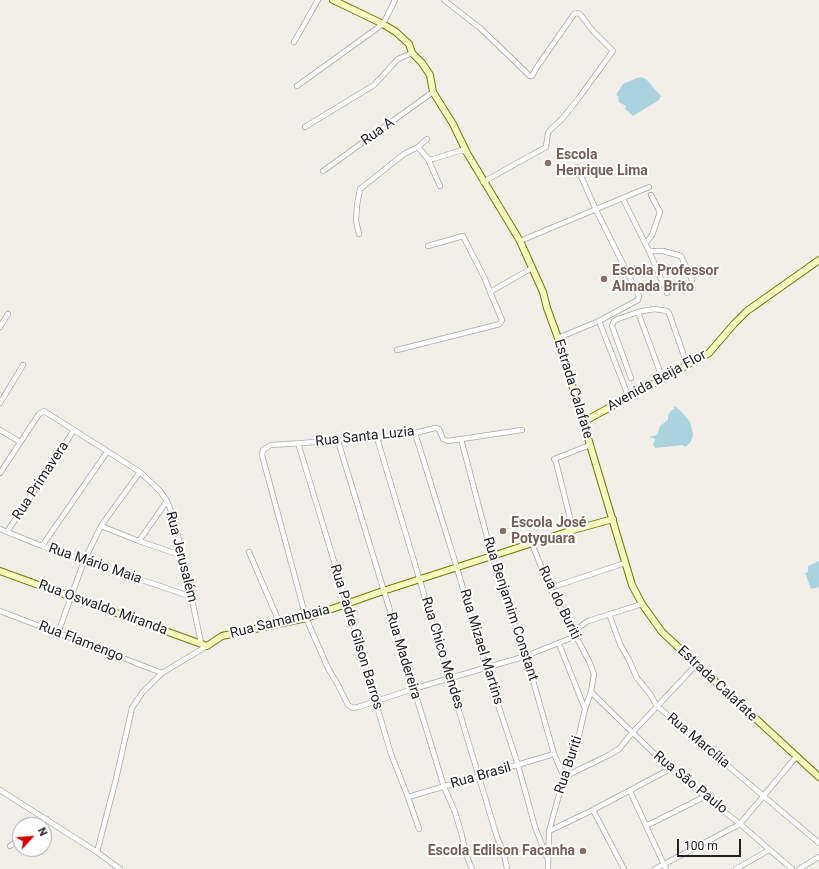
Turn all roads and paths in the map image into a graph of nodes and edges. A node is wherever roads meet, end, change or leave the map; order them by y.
1 (318, 0) edge
2 (334, 0) edge
3 (394, 0) edge
4 (444, 0) edge
5 (384, 24) junction
6 (294, 42) dead end
7 (412, 53) junction
8 (297, 86) dead end
9 (433, 92) junction
10 (305, 127) dead end
11 (426, 140) dead end
12 (418, 147) junction
13 (467, 153) junction
14 (428, 159) junction
15 (577, 167) dead end
16 (323, 171) dead end
17 (483, 182) junction
18 (440, 186) dead end
19 (649, 187) dead end
20 (652, 195) dead end
21 (623, 199) junction
22 (596, 210) junction
23 (359, 234) dead end
24 (520, 241) junction
25 (646, 243) junction
26 (428, 246) dead end
27 (649, 250) junction
28 (819, 260) edge
29 (532, 268) junction
30 (692, 280) dead end
31 (490, 292) junction
32 (667, 293) dead end
33 (638, 312) junction
34 (8, 314) dead end
35 (599, 321) junction
36 (0, 328) edge
37 (558, 338) junction
38 (397, 350) dead end
39 (621, 352) junction
40 (612, 355) junction
41 (684, 356) dead end
42 (23, 365) dead end
43 (660, 372) dead end
44 (631, 378) dead end
45 (629, 398) junction
46 (0, 403) edge
47 (583, 422) junction
48 (0, 430) edge
49 (74, 430) junction
50 (522, 430) dead end
51 (415, 433) junction
52 (377, 438) junction
53 (461, 439) junction
54 (338, 441) junction
55 (20, 442) junction
56 (298, 443) junction
57 (590, 445) junction
58 (107, 452) junction
59 (140, 472) junction
60 (0, 473) edge
61 (167, 502) junction
62 (613, 519) junction
63 (101, 526) junction
64 (0, 529) edge
65 (573, 530) junction
66 (7, 532) junction
67 (139, 541) junction
68 (532, 544) junction
69 (42, 546) junction
70 (249, 552) dead end
71 (183, 556) junction
72 (492, 556) junction
73 (84, 561) junction
74 (625, 563) junction
75 (457, 568) junction
76 (0, 571) edge
77 (420, 580) junction
78 (550, 588) junction
79 (383, 591) junction
80 (70, 597) junction
81 (192, 597) junction
82 (347, 604) junction
83 (642, 604) junction
84 (0, 611) edge
85 (609, 614) junction
86 (306, 618) junction
87 (280, 624) junction
88 (58, 632) junction
89 (574, 633) junction
90 (204, 644) junction
91 (559, 644) junction
92 (526, 656) junction
93 (589, 662) joint
94 (696, 665) junction
95 (486, 668) junction
96 (162, 673) junction
97 (450, 678) junction
98 (413, 689) junction
99 (591, 692) junction
100 (376, 701) junction
101 (657, 706) junction
102 (586, 709) junction
103 (632, 733) junction
104 (554, 754) junction
105 (796, 757) junction
106 (518, 765) junction
107 (670, 769) junction
108 (480, 777) junction
109 (564, 777) junction
110 (819, 777) edge
111 (444, 787) junction
112 (0, 790) edge
113 (630, 791) junction
114 (706, 796) junction
115 (408, 797) junction
116 (763, 797) junction
117 (593, 810) junction
118 (44, 817) edge
119 (52, 822) edge
120 (740, 824) junction
121 (646, 826) junction
122 (419, 829) dead end
123 (549, 831) junction
124 (819, 843) edge
125 (769, 850) junction
126 (97, 852) junction
127 (819, 857) edge
128 (548, 860) junction
129 (665, 867) edge
130 (119, 869) edge
131 (472, 869) edge
132 (506, 869) edge
133 (548, 869) edge
134 (624, 869) edge
135 (655, 869) edge
136 (736, 869) edge
137 (792, 869) edge
138 (799, 869) edge

1 - 6 street
2 - 5 street, Estrada Calafate
3 - 5 street
4 - 17 street
5 - 7 street, Estrada Calafate
5 - 8 street
7 - 9 street, Estrada Calafate
7 - 10 street
9 - 13 street, Estrada Calafate
9 - 16 street, Rua A
11 - 12 street
12 - 14 street
12 - 23 street
13 - 14 street
13 - 17 street, Estrada Calafate
14 - 18 street
15 - 22 street
17 - 24 street, Estrada Calafate
19 - 21 street
20 - 25 street
21 - 22 street
21 - 25 street
22 - 24 street
22 - 35 street
24 - 29 street, Estrada Calafate
25 - 27 street
26 - 31 street
27 - 30 street
27 - 32 street
28 - 45 street, Avenida Beija Flor
29 - 31 street
29 - 37 street, Estrada Calafate
31 - 38 street
33 - 39 street
33 - 41 street
33 - 43 street
34 - 36 street
35 - 37 street
35 - 40 street
37 - 47 street, Estrada Calafate
39 - 40 street
39 - 44 street
40 - 45 street
42 - 46 street
45 - 47 street, Avenida Beija Flor
47 - 57 street, Estrada Calafate
48 - 55 street
49 - 55 street, Rua Jerusalém
49 - 58 street, Rua Jerusalém
49 - 66 street, Rua Primavera
50 - 53 street, Rua Santa Luzia
51 - 52 street, Rua Santa Luzia
51 - 53 street, Rua Santa Luzia
51 - 75 street, Rua Mizael Martins
52 - 54 street, Rua Santa Luzia
52 - 77 street, Rua Chico Mendes
53 - 72 street, Rua Benjamim Constant
54 - 56 street, Rua Santa Luzia
54 - 79 street, Rua Madereira
55 - 60 street
56 - 82 street, Rua Padre Gilson Barros
56 - 86 street, Rua Santa Luzia
57 - 62 street, Estrada Calafate
57 - 65 street
58 - 59 street, Rua Jerusalém
58 - 69 street
59 - 61 street, Rua Jerusalém
59 - 63 street
61 - 67 street
61 - 71 street, Rua Jerusalém
62 - 65 street, Rua Samambaia
62 - 74 street, Estrada Calafate
63 - 67 street
63 - 73 street
64 - 66 street, Rua Mário Maia
65 - 68 street, Rua Samambaia
66 - 69 street, Rua Mário Maia
67 - 71 street
68 - 72 street, Rua Samambaia
68 - 78 street, Rua do Buriti
69 - 73 street, Rua Mário Maia
70 - 87 street
71 - 81 street, Rua Jerusalém
72 - 75 street, Rua Samambaia
72 - 92 street, Rua Benjamim Constant
73 - 80 street
73 - 81 street, Rua Mário Maia
74 - 78 street
74 - 83 street, Estrada Calafate
75 - 77 street, Rua Samambaia
75 - 95 street, Rua Mizael Martins
76 - 80 street, Rua Oswaldo Miranda
77 - 79 street, Rua Samambaia
77 - 97 street, Rua Chico Mendes
78 - 89 street, Rua do Buriti
79 - 82 street, Rua Samambaia
79 - 98 street, Rua Madereira
80 - 88 street
80 - 90 street, Rua Oswaldo Miranda
81 - 90 street, Rua Jerusalém
82 - 86 street, Rua Samambaia
82 - 100 street, Rua Padre Gilson Barros
83 - 85 street
83 - 94 street, Estrada Calafate
84 - 88 street, Rua Flamengo
85 - 89 street
85 - 101 street, Rua Marcília
86 - 87 street, Rua Samambaia
86 - 100 street
87 - 90 street, Rua Samambaia
88 - 96 street, Rua Flamengo
89 - 91 street
89 - 93 street, Rua do Buriti
90 - 96 street, Rua Samambaia
91 - 92 street
91 - 102 street
92 - 95 street
92 - 104 street, Rua Benjamim Constant
93 - 99 street, Rua Buriti
94 - 101 street
94 - 105 street, Estrada Calafate
95 - 97 street
95 - 106 street, Rua Mizael Martins
96 - 126 street, Rua Samambaia
97 - 98 street
97 - 108 street, Rua Chico Mendes
98 - 100 street
98 - 111 street, Rua Madereira
99 - 102 street, Rua Buriti
99 - 103 street, Rua São Paulo
100 - 115 street, Rua Padre Gilson Barros
101 - 103 street
101 - 116 street, Rua Marcília
102 - 109 street, Rua Buriti
103 - 107 street, Rua São Paulo
103 - 109 street
104 - 106 street, Rua Brasil
104 - 109 street, Rua Benjamim Constant
105 - 110 street, Estrada Calafate
105 - 116 street
106 - 108 street, Rua Brasil
106 - 128 street, Rua Mizael Martins
107 - 113 street
107 - 114 street, Rua São Paulo
108 - 111 street, Rua Brasil
108 - 132 street, Rua Chico Mendes
109 - 123 street, Rua Buriti
111 - 115 street, Rua Brasil
111 - 131 street, Rua Madereira
112 - 118 street
113 - 117 street
113 - 121 street
114 - 120 street, Rua São Paulo
114 - 121 street
115 - 122 street, Rua Padre Gilson Barros
116 - 120 street
116 - 124 street, Rua Marcília
117 - 123 street
117 - 134 street
119 - 126 street
120 - 125 street, Rua São Paulo
120 - 129 street
121 - 129 street
123 - 128 street, Rua Buriti
125 - 136 street
125 - 137 street, Rua São Paulo
126 - 130 street
127 - 138 street
128 - 133 street, Rua Buriti
129 - 135 street

